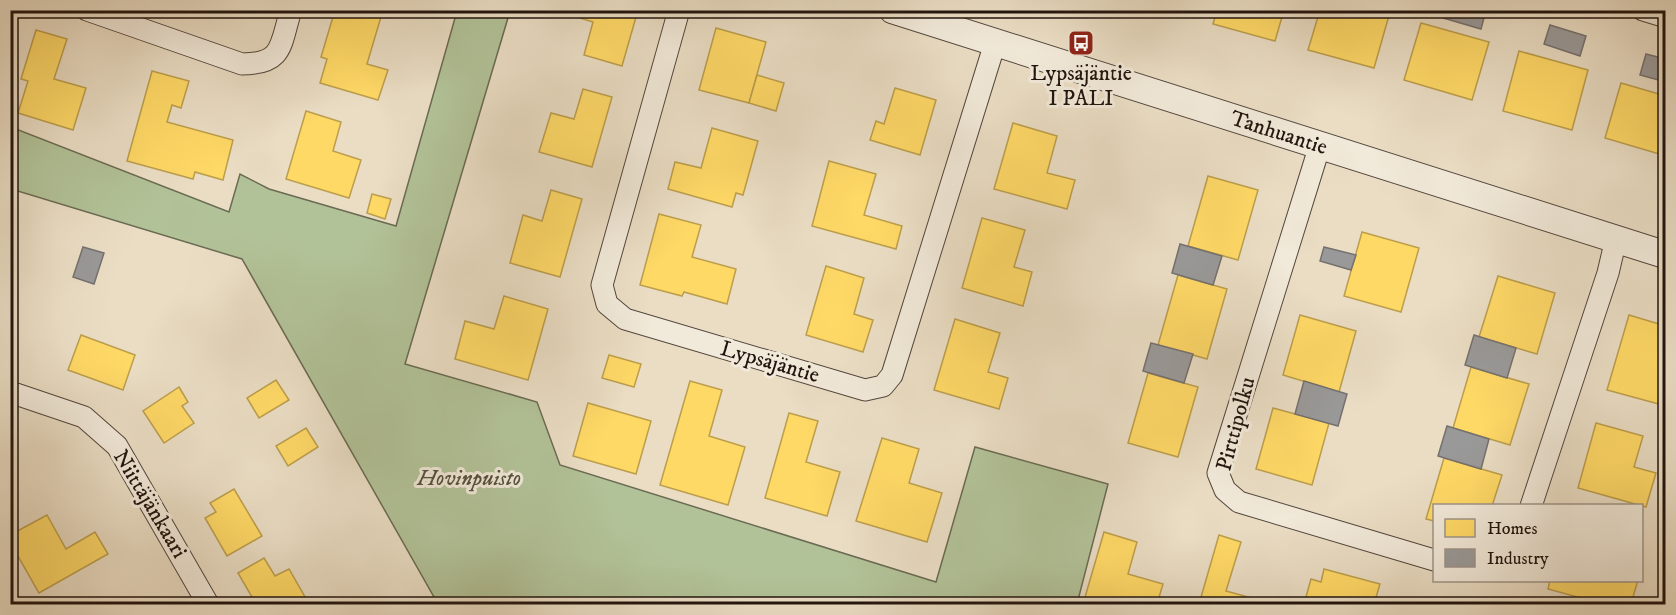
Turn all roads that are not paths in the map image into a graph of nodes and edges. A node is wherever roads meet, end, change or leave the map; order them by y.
1 (87, 10) edge
2 (291, 10) edge
3 (679, 10) edge
4 (893, 10) edge
5 (1643, 10) edge
6 (1665, 17) edge
7 (995, 43) junction
8 (1320, 145) junction
9 (1616, 238) junction
10 (1665, 255) edge
11 (10, 392) edge
12 (1532, 504) edge
13 (1433, 560) edge
14 (208, 604) edge

1 - 2 street
3 - 7 street, Lypsäjäntie
4 - 7 street, Tanhuantie
5 - 6 street
7 - 8 street, Tanhuantie
8 - 9 street, Tanhuantie
8 - 13 street, Pirttipolku
9 - 10 street, Tanhuantie
9 - 12 street
11 - 14 street, Niittäjänkaari

